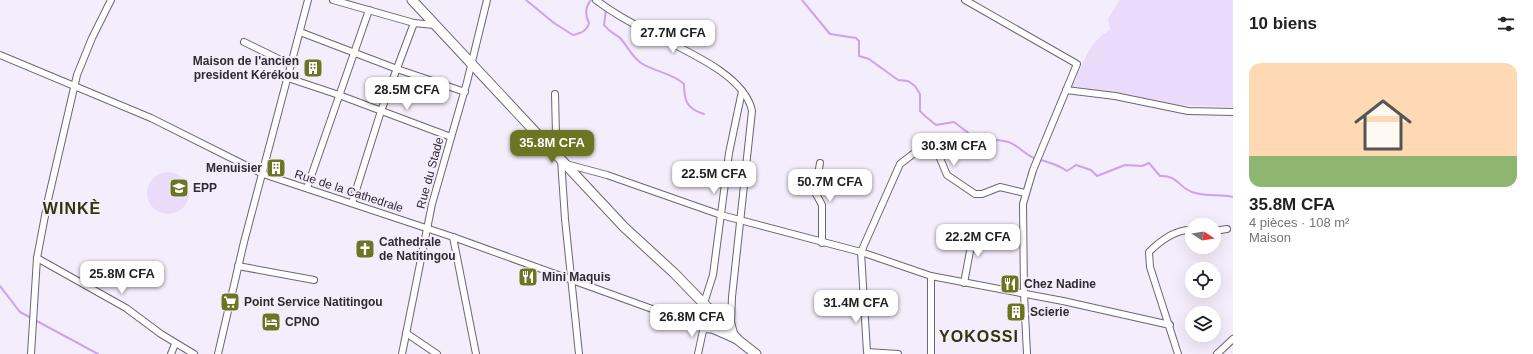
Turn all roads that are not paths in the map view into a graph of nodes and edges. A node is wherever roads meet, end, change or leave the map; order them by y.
1 (111, 0) edge
2 (308, 0) edge
3 (333, 0) edge
4 (412, 0) edge
5 (487, 0) edge
6 (596, 0) edge
7 (964, 0) edge
8 (369, 10) junction
9 (414, 23) junction
10 (434, 25) junction
11 (300, 32) junction
12 (244, 42) dead end
13 (354, 52) junction
14 (0, 55) edge
15 (472, 64) junction
16 (292, 65) junction
17 (397, 69) junction
18 (288, 78) junction
19 (74, 86) junction
20 (1066, 90) junction
21 (742, 91) junction
22 (465, 92) junction
23 (555, 94) dead end
24 (339, 95) junction
25 (381, 110) junction
26 (1233, 112) edge
27 (451, 137) junction
28 (554, 151) junction
29 (564, 162) junction
30 (820, 163) dead end
31 (263, 174) junction
32 (307, 188) junction
33 (1025, 193) junction
34 (352, 203) junction
35 (721, 215) junction
36 (739, 220) junction
37 (427, 228) junction
38 (1185, 229) edge
39 (1227, 229) dead end
40 (974, 230) dead end
41 (1221, 230) edge
42 (453, 237) junction
43 (822, 243) junction
44 (861, 252) junction
45 (37, 258) junction
46 (238, 266) junction
47 (931, 276) junction
48 (571, 279) junction
49 (314, 280) dead end
50 (964, 283) junction
51 (1024, 294) junction
52 (704, 303) junction
53 (714, 314) junction
54 (1170, 325) junction
55 (706, 326) junction
56 (406, 333) junction
57 (736, 337) junction
58 (1233, 339) edge
59 (175, 344) junction
60 (30, 354) edge
61 (172, 354) edge
62 (194, 354) edge
63 (218, 354) edge
64 (402, 354) edge
65 (437, 354) edge
66 (476, 354) edge
67 (579, 354) edge
68 (698, 354) edge
69 (756, 354) edge
70 (898, 354) edge
71 (931, 354) edge
72 (1027, 354) edge
73 (1178, 354) edge
74 (1217, 354) edge

1 - 19 street
2 - 11 street
3 - 8 street
4 - 10 street
5 - 15 street, Rue du Stade
6 - 21 street
7 - 20 street
8 - 9 street
8 - 13 street
9 - 10 street
9 - 17 street
10 - 15 street
11 - 13 street
11 - 16 street
12 - 16 street
13 - 17 street
13 - 24 street
14 - 19 street, Rue de la Cathedrale
15 - 22 street, Rue du Stade
15 - 28 street
16 - 18 street
17 - 22 street
17 - 25 street
18 - 24 street
18 - 31 street
19 - 31 street, Rue de la Cathedrale
19 - 45 street
20 - 26 street
20 - 33 street
21 - 35 street
21 - 36 street
22 - 27 street, Rue du Stade
23 - 28 street
24 - 25 street
24 - 32 street
25 - 27 street
25 - 34 street
27 - 37 street, Rue du Stade
28 - 29 street
29 - 35 street
29 - 48 street
29 - 52 street
30 - 43 street
31 - 32 street, Rue de la Cathedrale
31 - 46 street
32 - 34 street, Rue de la Cathedrale
33 - 44 street
33 - 51 street
34 - 37 street, Rue de la Cathedrale
35 - 36 street
35 - 52 street
36 - 43 street
36 - 57 street
37 - 42 street, Rue de la Cathedrale
37 - 56 street, Rue du Stade
38 - 54 street
39 - 41 street
40 - 50 street
42 - 48 street, Rue de la Cathedrale
42 - 66 street
43 - 44 street
44 - 47 street
44 - 70 street
45 - 59 street
45 - 60 street
46 - 49 street
46 - 63 street
47 - 50 street
47 - 71 street
48 - 55 street, Rue de la Cathedrale
48 - 67 street
50 - 51 street
51 - 54 street
51 - 72 street
52 - 53 street
53 - 55 street
53 - 55 street
53 - 57 street
54 - 73 street
55 - 57 street
55 - 68 street
56 - 64 street, Rue du Stade
56 - 65 street
57 - 69 street
58 - 74 street
59 - 61 street
59 - 62 street

